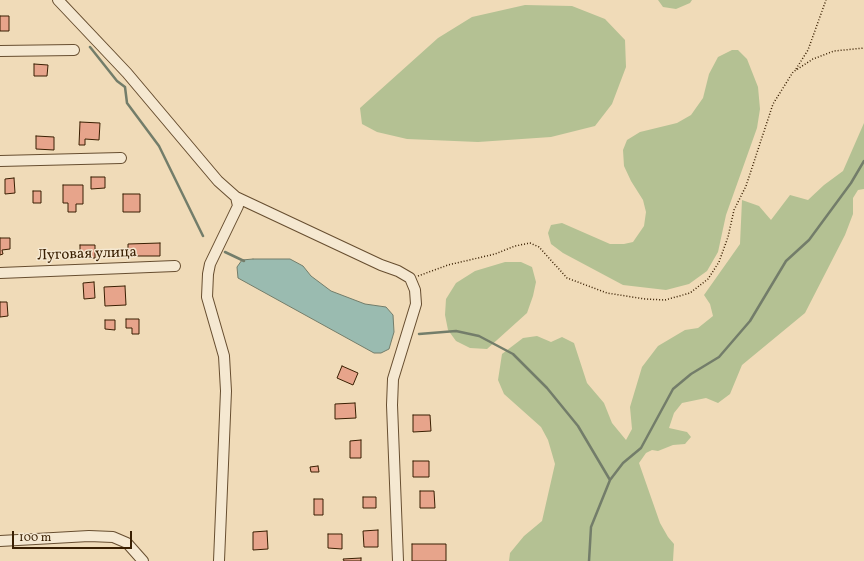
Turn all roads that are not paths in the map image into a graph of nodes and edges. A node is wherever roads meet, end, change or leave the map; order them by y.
1 (58, 0) edge
2 (74, 50) dead end
3 (0, 51) edge
4 (121, 158) dead end
5 (0, 162) edge
6 (236, 197) junction
7 (175, 266) dead end
8 (0, 273) edge
9 (0, 541) edge
10 (142, 561) edge
11 (219, 561) edge
12 (398, 561) edge

1 - 6 street
2 - 3 street
4 - 5 street
6 - 11 street
6 - 12 street
7 - 8 street, Луговая улица
9 - 10 street

